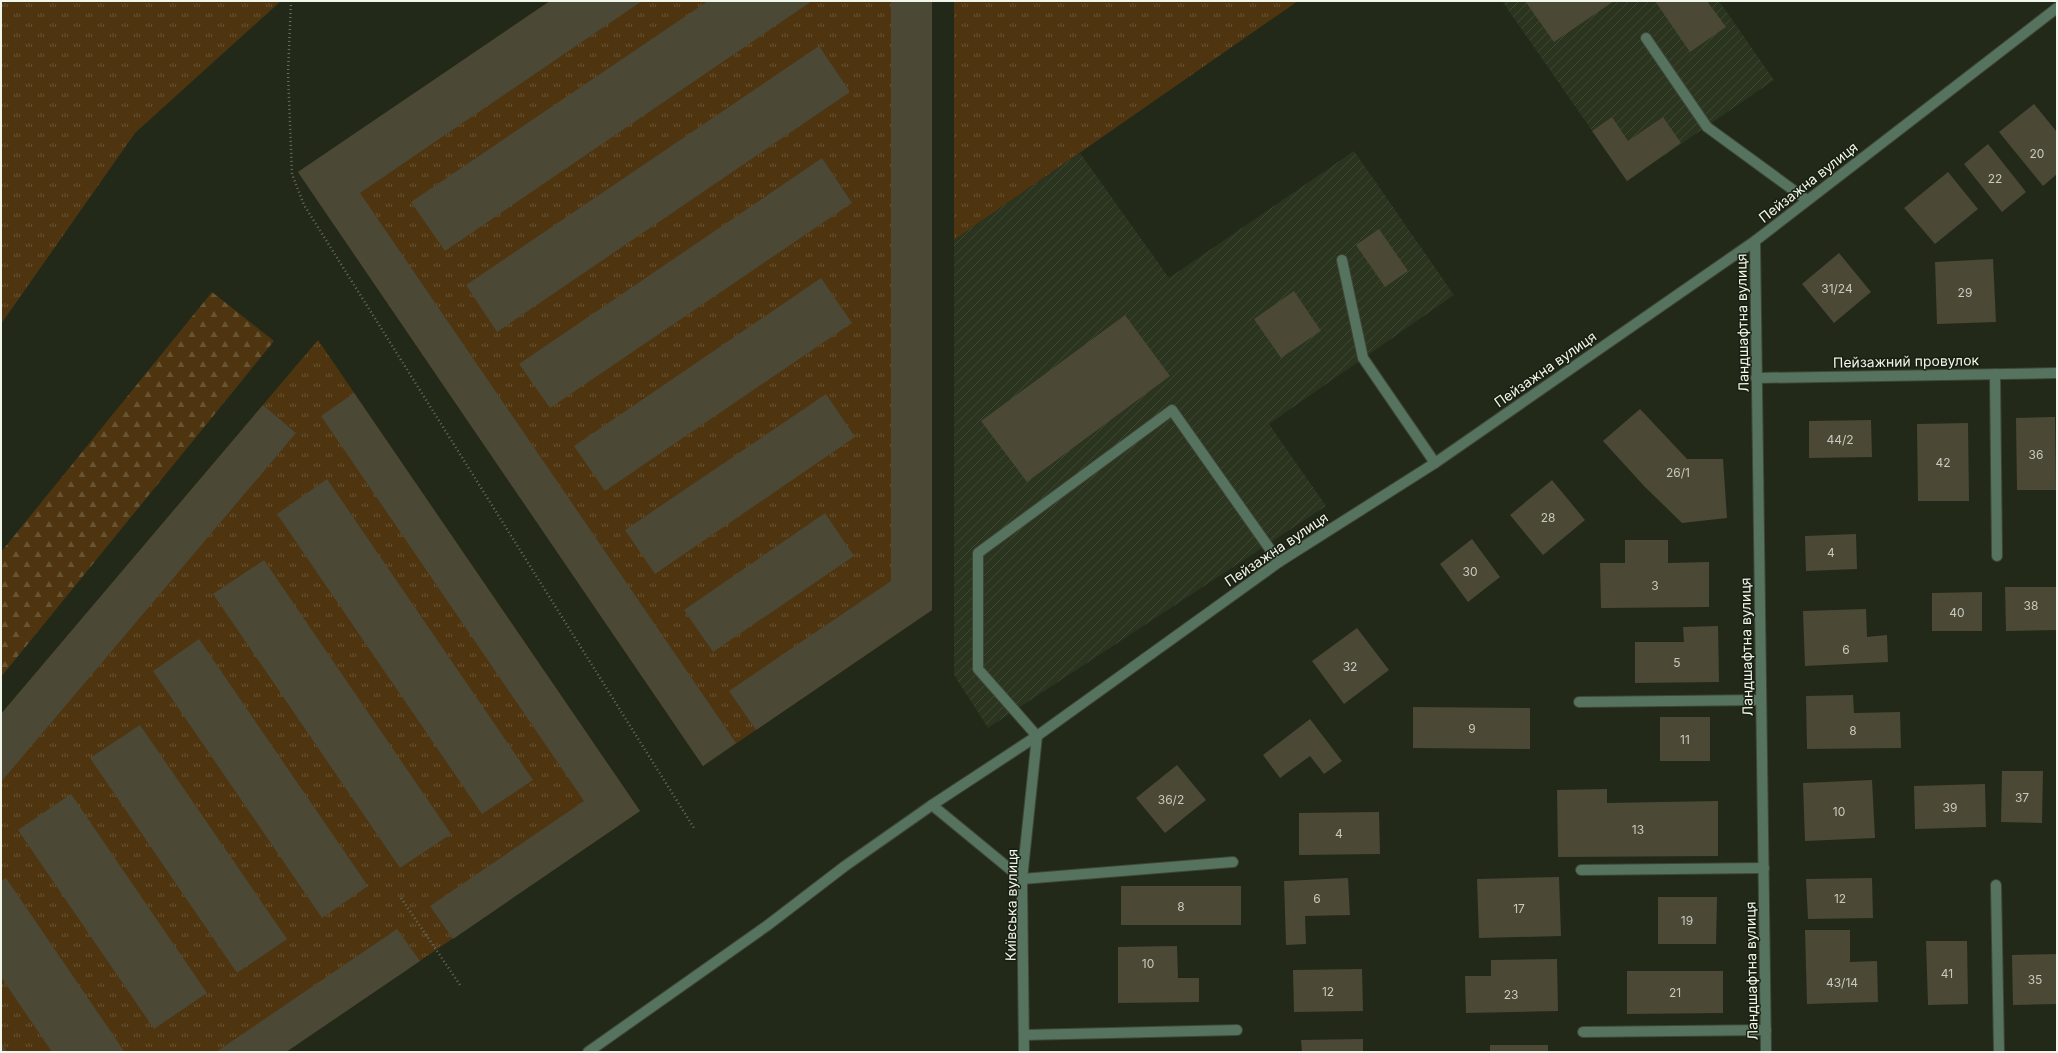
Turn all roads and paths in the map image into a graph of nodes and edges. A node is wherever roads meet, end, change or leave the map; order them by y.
1 (292, 1) edge
2 (2057, 8) edge
3 (1646, 38) dead end
4 (1808, 200) junction
5 (1754, 241) junction
6 (1342, 260) dead end
7 (2057, 373) edge
8 (1995, 374) junction
9 (1756, 378) junction
10 (1435, 462) junction
11 (1997, 556) dead end
12 (1278, 562) junction
13 (1761, 700) junction
14 (1579, 702) dead end
15 (1037, 736) junction
16 (932, 805) junction
17 (694, 828) dead end
18 (1233, 862) dead end
19 (1764, 868) junction
20 (1581, 870) dead end
21 (1022, 879) junction
22 (1996, 884) dead end
23 (401, 898) dead end
24 (460, 985) dead end
25 (1237, 1030) dead end
26 (1766, 1030) junction
27 (1583, 1032) dead end
28 (1024, 1035) junction
29 (588, 1052) edge
30 (1024, 1052) edge
31 (1766, 1052) edge
32 (1999, 1052) edge

1 - 17 path
2 - 4 street, Пейзажна вулиця
3 - 4 street
4 - 5 street, Пейзажна вулиця
5 - 9 street, Ландшафтна вулиця
5 - 10 street, Пейзажна вулиця
6 - 10 street
7 - 8 street, Пейзажний провулок
8 - 9 street, Пейзажний провулок
8 - 11 street
9 - 13 street, Ландшафтна вулиця
10 - 12 street, Пейзажна вулиця
12 - 15 street, Пейзажна вулиця
12 - 15 street
13 - 14 street
13 - 19 street, Ландшафтна вулиця
15 - 16 street, Пейзажна вулиця
15 - 21 street, Київська вулиця
16 - 21 street
16 - 29 street, Пейзажна вулиця
18 - 21 street
19 - 20 street
19 - 26 street, Ландшафтна вулиця
21 - 28 street, Київська вулиця
22 - 32 street
23 - 24 path
25 - 28 street
26 - 27 street
26 - 31 street, Ландшафтна вулиця
28 - 30 street, Київська вулиця

